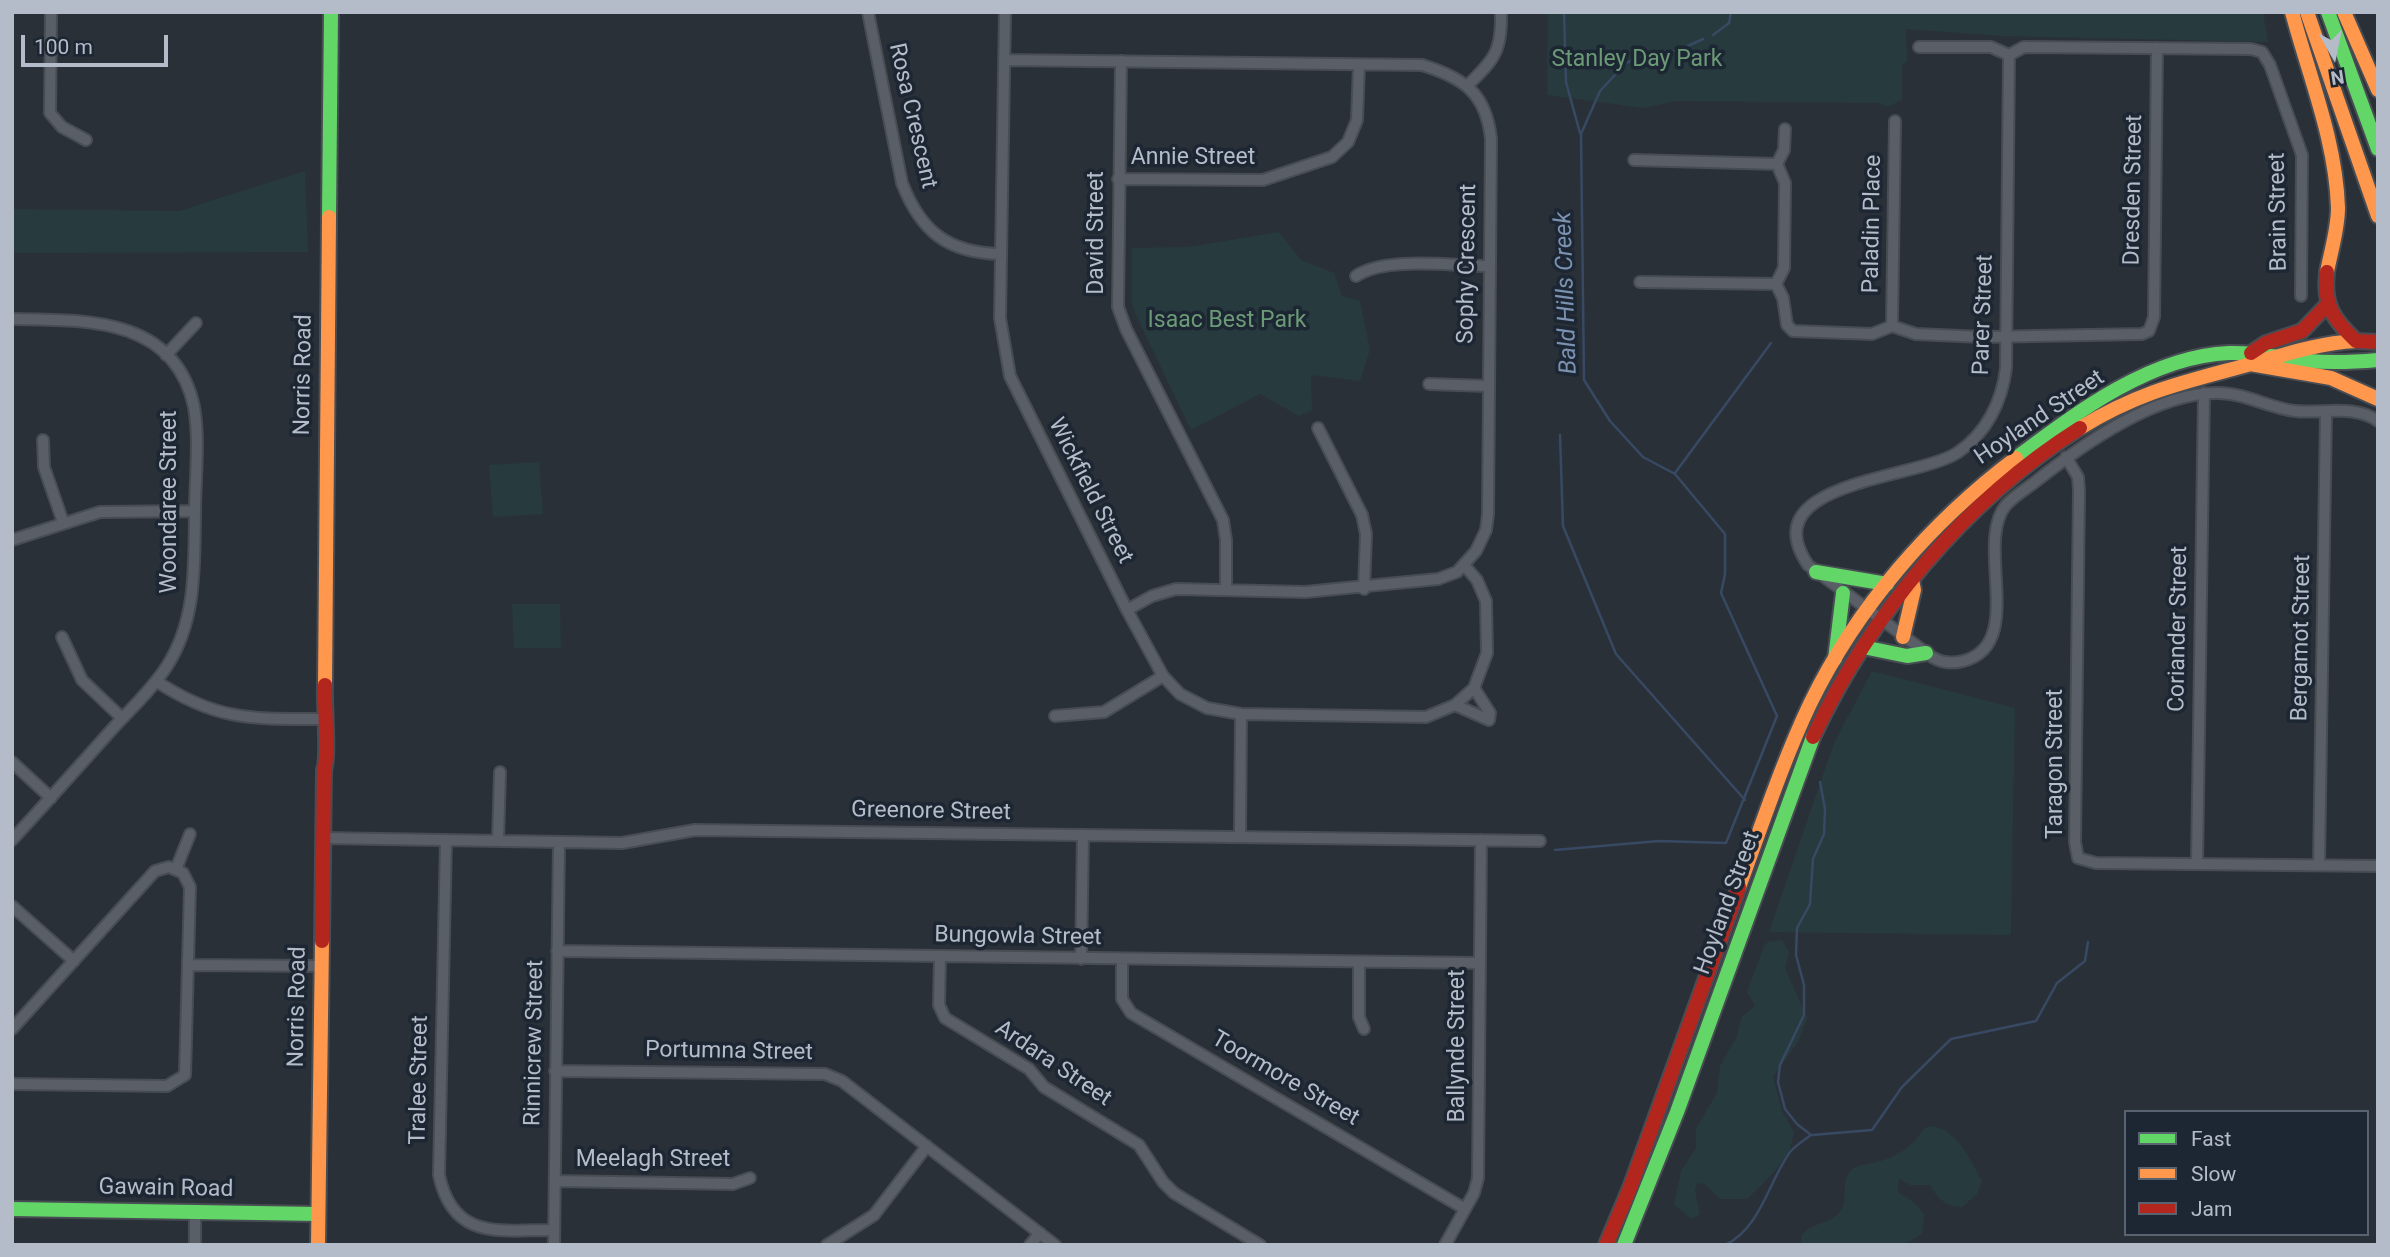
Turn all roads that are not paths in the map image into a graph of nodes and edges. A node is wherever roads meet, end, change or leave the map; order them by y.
1 (51, 12) edge
2 (331, 12) edge
3 (867, 12) edge
4 (1005, 12) edge
5 (1501, 12) edge
6 (2292, 12) edge
7 (2307, 12) edge
8 (2328, 12) edge
9 (2344, 12) edge
10 (1919, 47) dead end
11 (2157, 48) junction
12 (2009, 55) junction
13 (1004, 60) junction
14 (1121, 61) junction
15 (1359, 65) junction
16 (1468, 85) junction
17 (2378, 90) edge
18 (1895, 121) dead end
19 (1785, 129) dead end
20 (86, 140) dead end
21 (2378, 149) edge
22 (1634, 160) dead end
23 (1777, 164) junction
24 (1118, 179) junction
25 (2378, 216) edge
26 (1001, 254) junction
27 (1489, 266) junction
28 (1356, 276) dead end
29 (1640, 282) dead end
30 (1776, 284) junction
31 (2301, 296) dead end
32 (2327, 305) junction
33 (12, 319) edge
34 (196, 323) dead end
35 (1892, 326) junction
36 (2006, 336) junction
37 (2356, 341) junction
38 (2378, 342) edge
39 (166, 355) junction
40 (2274, 356) junction
41 (2250, 358) junction
42 (2378, 360) edge
43 (1429, 384) dead end
44 (1488, 386) junction
45 (2204, 393) junction
46 (2378, 399) edge
47 (2326, 412) junction
48 (2378, 421) edge
49 (1318, 428) dead end
50 (43, 440) dead end
51 (2066, 457) junction
52 (195, 511) junction
53 (63, 522) junction
54 (12, 540) edge
55 (1464, 565) junction
56 (1816, 572) junction
57 (1912, 580) junction
58 (1887, 584) junction
59 (1226, 589) junction
60 (1364, 589) junction
61 (1843, 593) junction
62 (1127, 610) junction
63 (1867, 610) junction
64 (1881, 620) junction
65 (62, 637) dead end
66 (1903, 637) junction
67 (1863, 647) junction
68 (1926, 653) junction
69 (1835, 659) junction
70 (1163, 676) junction
71 (156, 681) junction
72 (1474, 688) junction
73 (1455, 705) junction
74 (1241, 713) junction
75 (1055, 716) dead end
76 (122, 718) junction
77 (325, 719) junction
78 (12, 762) edge
79 (500, 772) dead end
80 (51, 797) junction
81 (190, 834) dead end
82 (1083, 835) junction
83 (1240, 836) junction
84 (323, 838) junction
85 (12, 840) edge
86 (446, 840) junction
87 (1481, 840) junction
88 (498, 841) junction
89 (1541, 841) dead end
90 (559, 842) junction
91 (2197, 864) junction
92 (2319, 865) junction
93 (2378, 866) edge
94 (176, 869) junction
95 (12, 906) edge
96 (557, 951) junction
97 (940, 957) junction
98 (1081, 959) junction
99 (1122, 960) junction
100 (74, 961) junction
101 (1359, 962) junction
102 (1479, 963) junction
103 (188, 965) junction
104 (321, 967) junction
105 (12, 1029) edge
106 (1364, 1030) dead end
107 (555, 1071) junction
108 (12, 1084) edge
109 (927, 1146) junction
110 (750, 1178) dead end
111 (555, 1181) junction
112 (12, 1209) edge
113 (1465, 1209) junction
114 (195, 1212) junction
115 (318, 1213) junction
116 (554, 1230) junction
117 (1040, 1233) junction
118 (195, 1245) edge
119 (318, 1245) edge
120 (554, 1245) edge
121 (827, 1245) edge
122 (1030, 1245) edge
123 (1055, 1245) edge
124 (1260, 1245) edge
125 (1445, 1245) edge
126 (1606, 1245) edge
127 (1624, 1245) edge

1 - 20 street
2 - 77 main road, Norris Road
3 - 26 street, Rosa Crescent
4 - 13 street, Wickfield Street
5 - 16 street
6 - 32 main road
7 - 25 main road
8 - 21 main road
9 - 17 main road
10 - 12 street
11 - 12 street
11 - 31 street, Brain Street
11 - 36 street, Dresden Street
12 - 36 street, Parer Street
13 - 14 street
13 - 26 street, Wickfield Street
14 - 15 street
14 - 24 street, David Street
15 - 16 street
15 - 24 street, Annie Street
16 - 27 street, Sophy Crescent
18 - 35 street, Paladin Place
19 - 23 street
22 - 23 street
23 - 30 street
24 - 59 street, David Street
26 - 62 street, Wickfield Street
27 - 28 street
27 - 44 street, Sophy Crescent
29 - 30 street
30 - 35 street
32 - 37 main road
32 - 41 main road
33 - 39 street, Woondaree Street
34 - 39 street
35 - 36 street
36 - 56 street, Parer Street
37 - 38 main road, Hoyland Street
37 - 40 main road, Hoyland Street
39 - 52 street, Woondaree Street
40 - 41 main road, Hoyland Street
40 - 42 main road
41 - 46 main road
41 - 57 main road, Hoyland Street
41 - 58 main road, Hoyland Street
43 - 44 street
44 - 55 street, Sophy Crescent
45 - 47 street, Parer Street
45 - 51 street, Parer Street
45 - 91 street, Coriander Street
47 - 48 street, Parer Street
47 - 92 street, Bergamot Street
49 - 60 street
50 - 53 street
51 - 68 street, Parer Street
51 - 91 street, Taragon Street
52 - 53 street
52 - 71 street, Woondaree Street
53 - 54 street
55 - 60 street
55 - 72 street, Wickfield Street
56 - 58 main road
56 - 61 street, Parer Street
57 - 64 main road, Hoyland Street
57 - 66 main road
58 - 63 main road, Hoyland Street
59 - 60 street
59 - 62 street
61 - 63 street, Parer Street
61 - 69 main road
62 - 70 street, Wickfield Street
63 - 64 street, Parer Street
63 - 69 main road, Hoyland Street
64 - 66 street, Parer Street
64 - 67 main road, Hoyland Street
65 - 76 street
66 - 68 street, Parer Street
67 - 68 main road
67 - 127 main road, Hoyland Street
69 - 126 main road, Hoyland Street
70 - 74 street, Wickfield Street
70 - 75 street
71 - 76 street, Woondaree Street
71 - 77 street
72 - 73 street, Wickfield Street
72 - 73 street
73 - 74 street, Wickfield Street
74 - 83 street
76 - 80 street, Woondaree Street
77 - 84 main road, Norris Road
78 - 80 street
79 - 88 street
80 - 85 street, Woondaree Street
81 - 94 street
82 - 83 street, Greenore Street
82 - 90 street, Greenore Street
82 - 98 street
83 - 87 street, Greenore Street
84 - 86 street, Greenore Street
84 - 104 main road, Norris Road
86 - 88 street, Greenore Street
86 - 116 street, Tralee Street
87 - 89 street, Greenore Street
87 - 102 street, Ballynde Street
88 - 90 street, Greenore Street
90 - 96 street, Rinnicrew Street
91 - 92 street, Taragon Street
92 - 93 street, Taragon Street
94 - 100 street
94 - 103 street
95 - 100 street
96 - 97 street, Bungowla Street
96 - 107 street, Rinnicrew Street
97 - 98 street, Bungowla Street
97 - 124 street, Ardara Street
98 - 99 street, Bungowla Street
99 - 101 street, Bungowla Street
99 - 113 street, Toormore Street
100 - 105 street
101 - 102 street, Bungowla Street
101 - 106 street
102 - 113 street, Ballynde Street
103 - 104 street
103 - 108 street
104 - 115 main road, Norris Road
107 - 109 street, Portumna Street
107 - 111 street, Rinnicrew Street
109 - 117 street, Portumna Street
109 - 121 street
110 - 111 street, Meelagh Street
111 - 116 street, Rinnicrew Street
112 - 114 main road, Gawain Road
113 - 125 street, Ballynde Street
114 - 115 main road, Gawain Road
114 - 118 street
115 - 119 main road, Norris Road
116 - 120 street, Rinnicrew Street
117 - 122 street
117 - 123 street, Portumna Street

